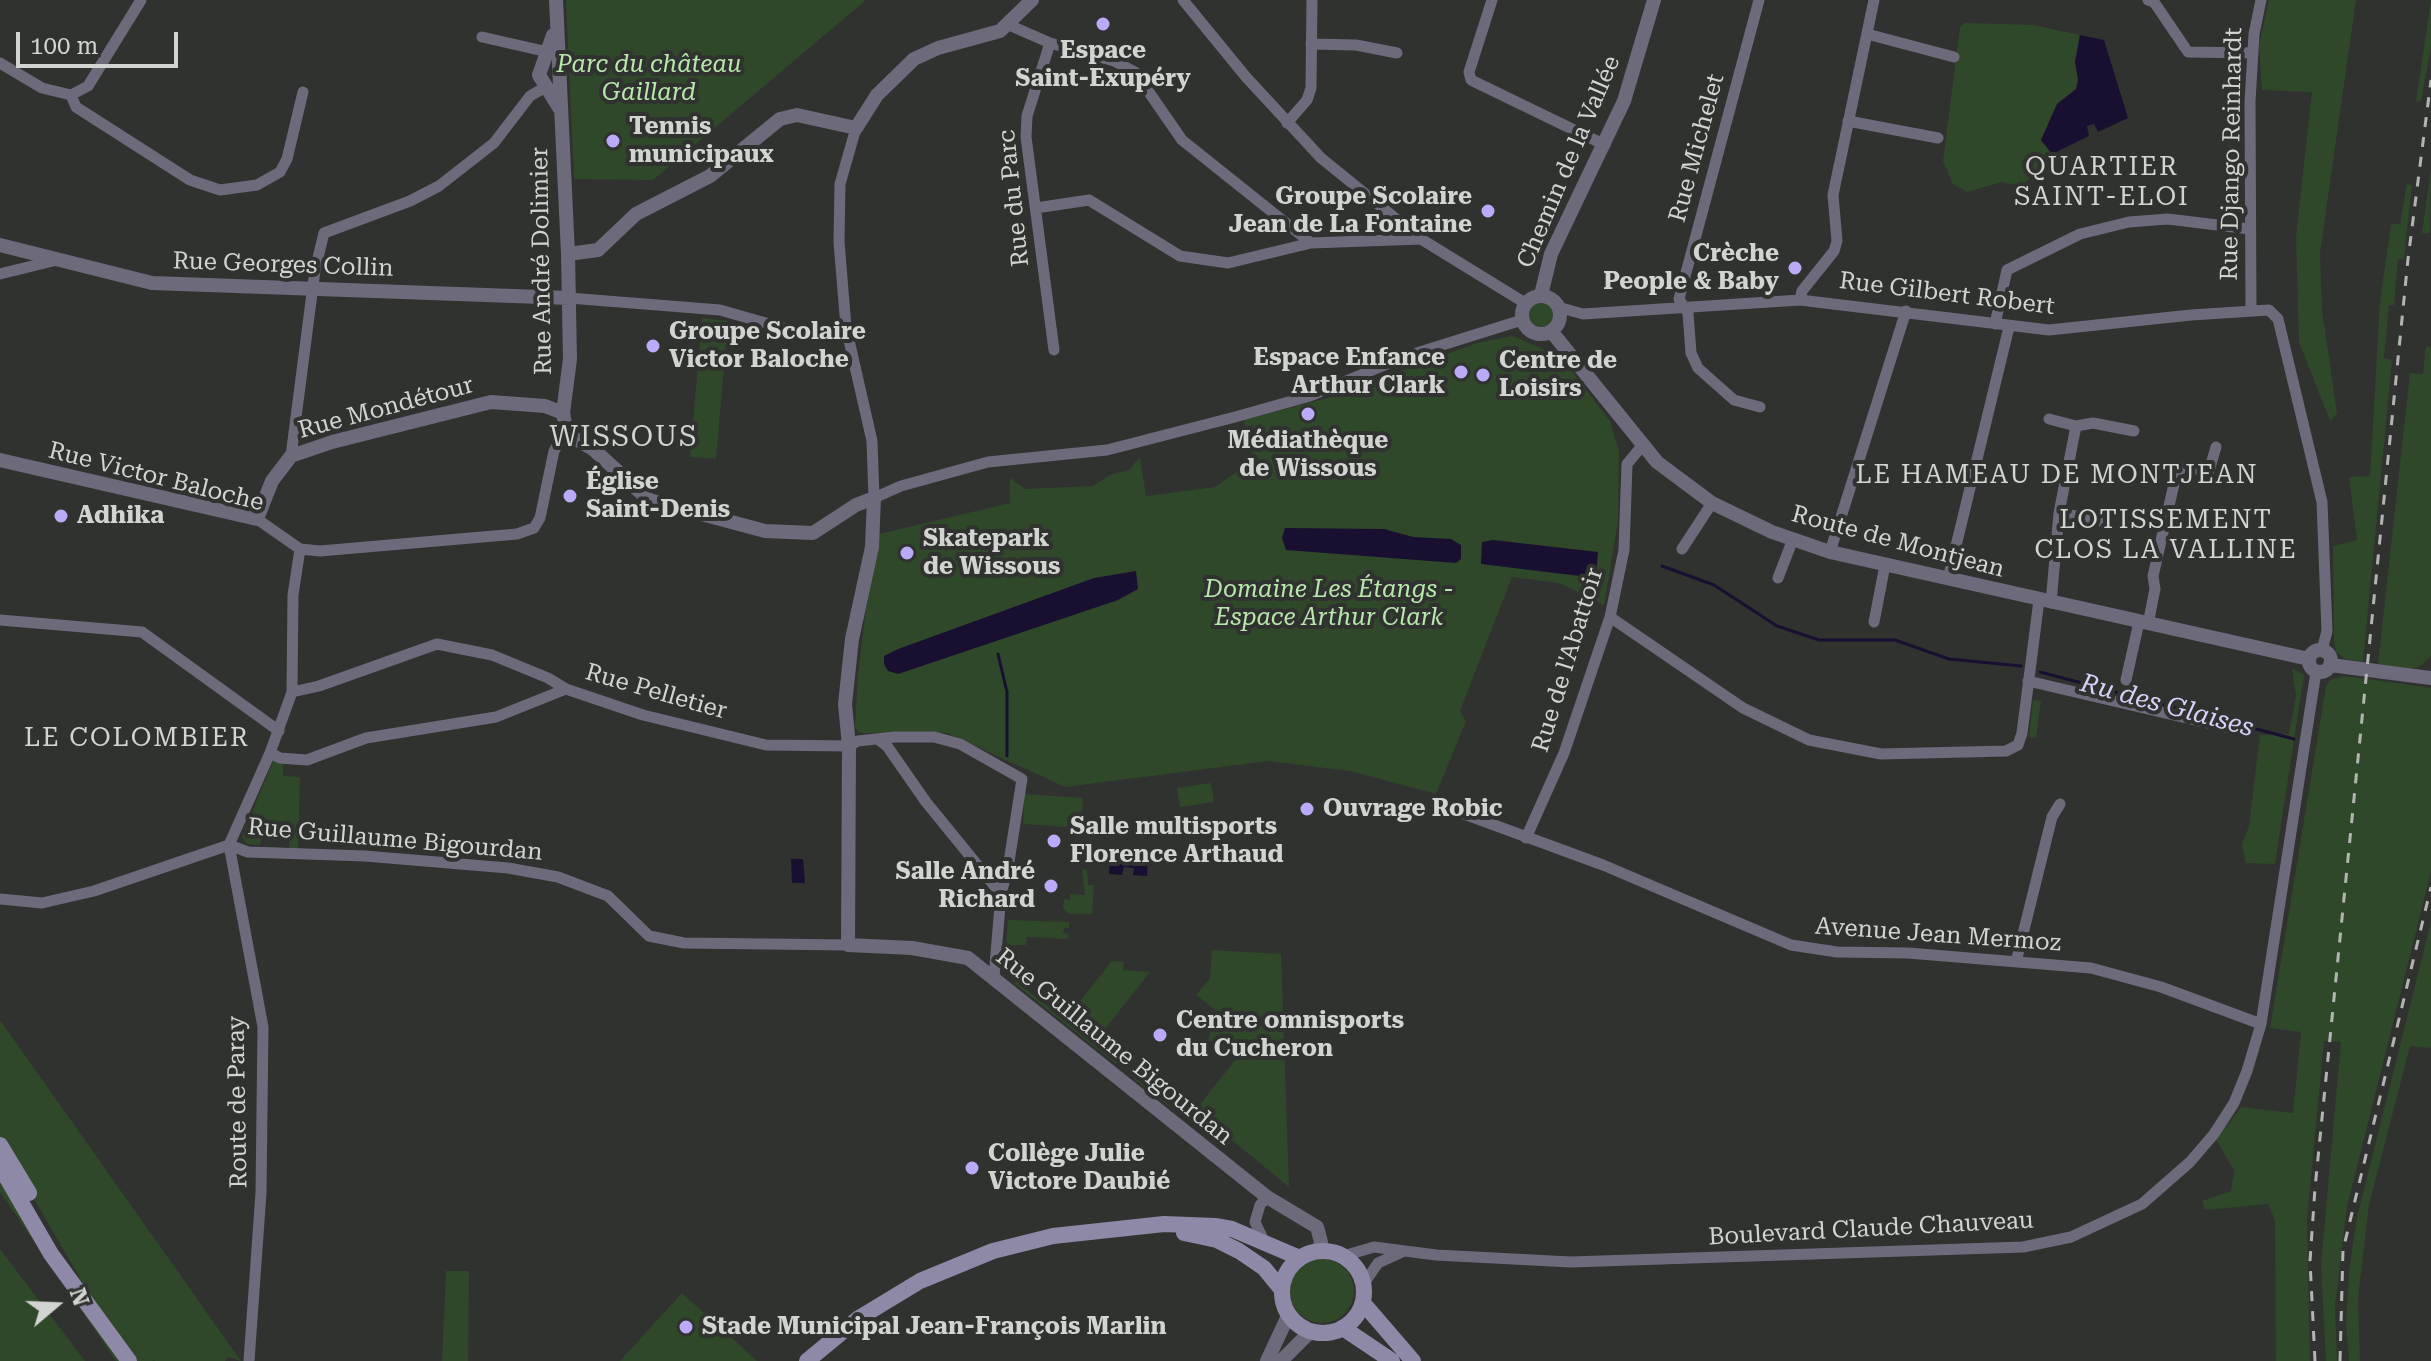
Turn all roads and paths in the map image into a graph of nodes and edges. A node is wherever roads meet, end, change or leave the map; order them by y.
1 (141, 0) edge
2 (556, 0) edge
3 (1032, 0) edge
4 (1183, 0) edge
5 (1312, 0) edge
6 (1492, 0) edge
7 (1654, 0) edge
8 (1759, 0) edge
9 (1874, 0) edge
10 (2148, 0) edge
11 (2261, 0) edge
12 (1009, 25) junction
13 (1867, 34) junction
14 (482, 37) dead end
15 (1050, 43) junction
16 (1311, 44) junction
17 (1397, 53) dead end
18 (2252, 53) junction
19 (552, 56) junction
20 (1954, 57) dead end
21 (0, 63) edge
22 (544, 88) junction
23 (303, 92) dead end
24 (71, 95) junction
25 (560, 109) junction
26 (1848, 121) junction
27 (1287, 123) junction
28 (856, 128) junction
29 (1938, 138) dead end
30 (1605, 145) junction
31 (1036, 208) junction
32 (2250, 229) junction
33 (1421, 239) junction
34 (1311, 243) junction
35 (0, 245) edge
36 (568, 254) junction
37 (53, 261) junction
38 (0, 274) edge
39 (313, 287) junction
40 (1541, 295) junction
41 (569, 298) junction
42 (1800, 300) junction
43 (1525, 303) junction
44 (1558, 307) junction
45 (1683, 307) junction
46 (2251, 310) junction
47 (1906, 311) junction
48 (1522, 320) junction
49 (1995, 324) junction
50 (846, 327) junction
51 (2009, 327) junction
52 (1551, 331) junction
53 (1054, 350) dead end
54 (1760, 407) dead end
55 (563, 413) junction
56 (2049, 419) dead end
57 (2076, 426) junction
58 (566, 431) junction
59 (2134, 431) dead end
60 (1642, 446) junction
61 (2216, 447) dead end
62 (291, 456) junction
63 (0, 460) edge
64 (874, 498) junction
65 (1712, 503) junction
66 (2059, 513) junction
67 (257, 519) junction
68 (2102, 521) dead end
69 (1793, 539) junction
70 (300, 549) junction
71 (1682, 549) dead end
72 (1830, 552) junction
73 (1885, 565) junction
74 (1778, 578) dead end
75 (1948, 579) junction
76 (2045, 602) junction
77 (1610, 617) junction
78 (0, 620) edge
79 (1874, 622) dead end
80 (2144, 623) junction
81 (2322, 650) joint
82 (2319, 665) junction
83 (2431, 678) edge
84 (2126, 680) dead end
85 (2028, 681) junction
86 (566, 689) junction
87 (292, 692) junction
88 (2225, 727) dead end
89 (279, 731) junction
90 (879, 740) junction
91 (849, 746) junction
92 (270, 753) junction
93 (1437, 804) dead end
94 (2060, 804) dead end
95 (1526, 838) junction
96 (229, 845) junction
97 (1001, 894) junction
98 (0, 899) edge
99 (848, 945) junction
100 (2016, 962) junction
101 (994, 977) junction
102 (2261, 1024) junction
103 (0, 1145) edge
104 (0, 1166) edge
105 (1267, 1197) junction
106 (1147, 1227) junction
107 (1265, 1244) junction
108 (1318, 1251) junction
109 (1402, 1252) junction
110 (1343, 1256) junction
111 (1300, 1258) junction
112 (73, 1280) junction
113 (1363, 1285) junction
114 (1282, 1290) junction
115 (1363, 1303) junction
116 (1289, 1314) junction
117 (1343, 1328) junction
118 (1311, 1331) junction
119 (129, 1361) edge
120 (249, 1361) edge
121 (807, 1361) edge
122 (1267, 1361) edge
123 (1281, 1361) edge
124 (1392, 1361) edge
125 (1413, 1361) edge

1 - 24 street
2 - 19 street, Rue André Dolimier
3 - 12 street
4 - 27 street
5 - 16 street
6 - 30 street
7 - 30 street, Chemin de la Vallée
8 - 45 street, Rue Michelet
9 - 13 street
10 - 18 street
11 - 18 street, Rue Django Reinhardt
12 - 15 street
12 - 28 street
13 - 20 street
13 - 26 street
14 - 19 street
15 - 31 street, Rue du Parc
15 - 34 street
16 - 17 street
16 - 27 street
18 - 32 street, Rue Django Reinhardt
19 - 22 street, Rue André Dolimier
19 - 25 street, Rue André Dolimier
21 - 24 street
22 - 25 street
22 - 39 street
23 - 24 street
25 - 36 street, Rue André Dolimier
26 - 29 street
26 - 42 street
27 - 33 street
28 - 36 street
28 - 50 street
30 - 40 street, Chemin de la Vallée
31 - 34 street
31 - 53 street, Rue du Parc
32 - 46 street, Rue Django Reinhardt
32 - 49 street
33 - 34 street
33 - 43 street
35 - 37 street, Rue Georges Collin
36 - 41 street, Rue André Dolimier
37 - 38 street
37 - 39 street, Rue Georges Collin
39 - 41 street, Rue Georges Collin
39 - 62 street
40 - 43 street
40 - 44 street
41 - 50 street
41 - 55 street, Rue André Dolimier
42 - 45 street, Rue Gilbert Robert
42 - 47 street, Rue Gilbert Robert
43 - 48 street
44 - 45 street, Rue Gilbert Robert
44 - 52 street
45 - 54 street, Rue Michelet
46 - 51 street, Rue Gilbert Robert
46 - 81 street
47 - 49 street, Rue Gilbert Robert
47 - 72 street
48 - 52 street
48 - 64 street
49 - 51 street, Rue Gilbert Robert
50 - 64 street
51 - 75 street
52 - 60 street, Route de Montjean
55 - 58 street, Rue André Dolimier
55 - 62 street, Rue Mondétour
56 - 57 street
57 - 59 street
57 - 66 street
58 - 64 street
58 - 70 street
60 - 65 street, Route de Montjean
60 - 77 street, Rue de l'Abattoir
61 - 80 street
62 - 67 street, Rue Mondétour
63 - 67 street, Rue Victor Baloche
64 - 91 street
65 - 69 street, Route de Montjean
65 - 71 street
66 - 68 street
66 - 76 street
67 - 70 street, Rue Victor Baloche
69 - 72 street, Route de Montjean
69 - 74 street
70 - 87 street
72 - 73 street, Route de Montjean
73 - 75 street, Route de Montjean
73 - 79 street
75 - 76 street, Route de Montjean
76 - 80 street, Route de Montjean
76 - 85 street
77 - 85 street
77 - 95 street, Rue de l'Abattoir
78 - 89 street
80 - 82 street, Route de Montjean
80 - 84 street
81 - 82 street
82 - 83 street, Route de Montjean
82 - 102 street, Boulevard Claude Chauveau
85 - 88 street
86 - 87 street
86 - 91 street, Rue Pelletier
86 - 92 street, Rue Pelletier
87 - 89 street
89 - 92 street
90 - 91 street, Rue Pelletier
90 - 97 street
90 - 97 street, Rue Pelletier
91 - 99 street
92 - 96 street
93 - 95 street, Avenue Jean Mermoz
94 - 100 street
95 - 100 street, Avenue Jean Mermoz
96 - 98 street
96 - 99 street, Rue Guillaume Bigourdan
96 - 120 street, Route de Paray
97 - 101 street
99 - 101 street, Rue Guillaume Bigourdan
100 - 102 street, Avenue Jean Mermoz
101 - 105 street, Rue Guillaume Bigourdan
102 - 109 street, Boulevard Claude Chauveau
103 - 112 main road
104 - 112 main road
105 - 107 street
105 - 108 street, Rue Guillaume Bigourdan
106 - 107 main road
106 - 114 main road
106 - 121 main road
107 - 111 main road
108 - 110 main road
108 - 111 main road
109 - 110 street, Boulevard Claude Chauveau
109 - 113 street
110 - 113 main road
111 - 114 main road
112 - 119 main road
113 - 115 main road
114 - 116 main road
115 - 117 main road
115 - 125 main road
116 - 118 main road
116 - 122 street
117 - 118 main road
117 - 124 main road
118 - 123 street

